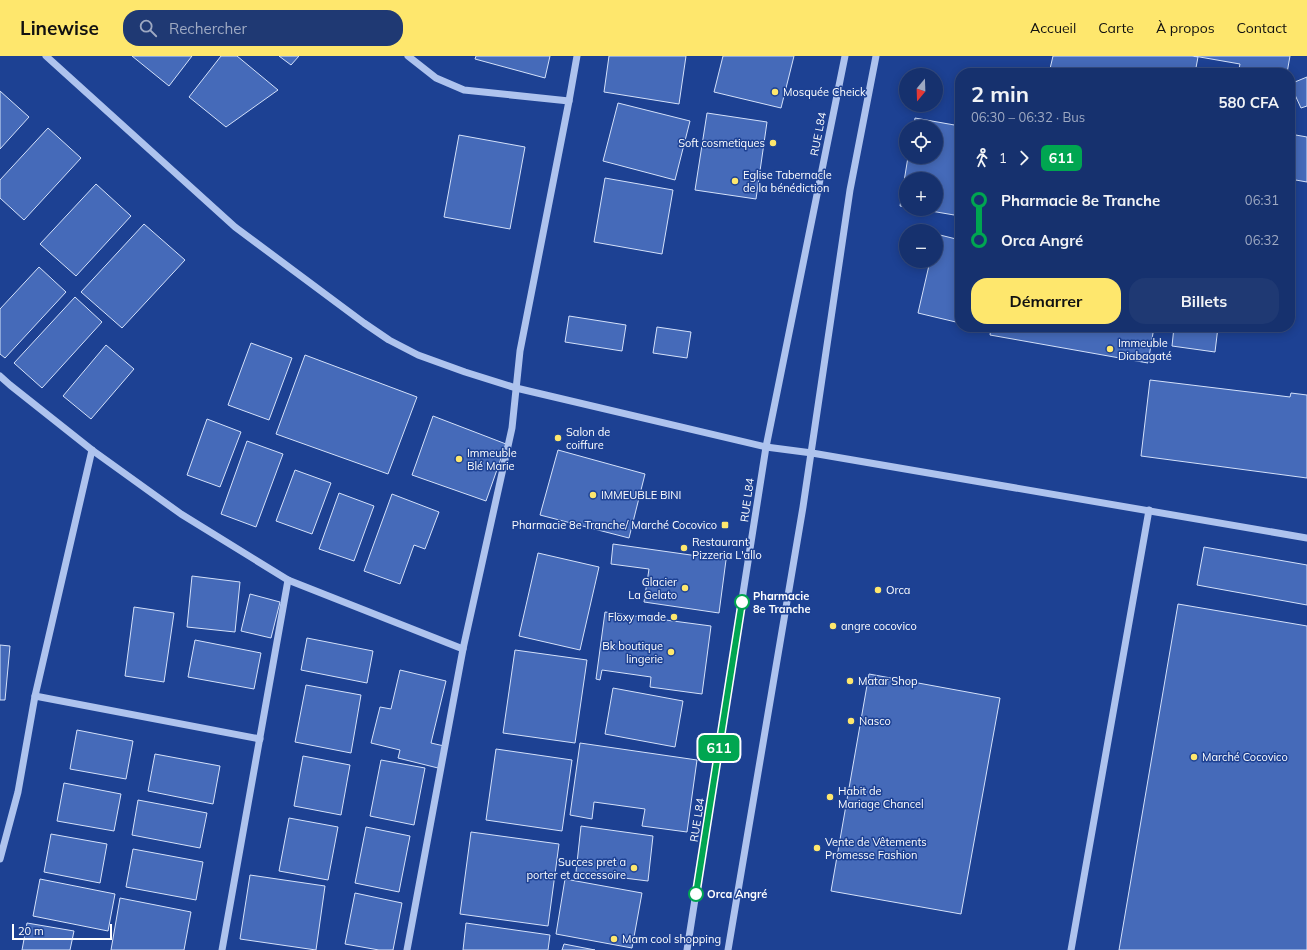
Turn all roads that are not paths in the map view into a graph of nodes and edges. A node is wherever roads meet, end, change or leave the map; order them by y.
1 (408, 56) edge
2 (577, 56) edge
3 (844, 56) edge
4 (876, 56) edge
5 (50, 57) edge
6 (570, 101) junction
7 (0, 376) edge
8 (516, 388) junction
9 (766, 447) junction
10 (92, 450) junction
11 (812, 453) junction
12 (1150, 510) junction
13 (1307, 538) edge
14 (288, 580) junction
15 (463, 649) junction
16 (35, 696) junction
17 (260, 738) junction
18 (0, 859) edge
19 (222, 950) edge
20 (407, 950) edge
21 (687, 950) edge
22 (728, 950) edge
23 (1071, 950) edge

1 - 6 street
2 - 6 street
3 - 9 street, RUE L84
4 - 11 street
5 - 8 street
6 - 8 street
7 - 10 street
8 - 9 street
8 - 15 street
9 - 11 street
9 - 21 street, RUE L84
10 - 14 street
10 - 16 street
11 - 12 street
11 - 22 street
12 - 13 street
12 - 23 street
14 - 15 street
14 - 17 street
15 - 20 street
16 - 17 street
16 - 18 street
17 - 19 street

